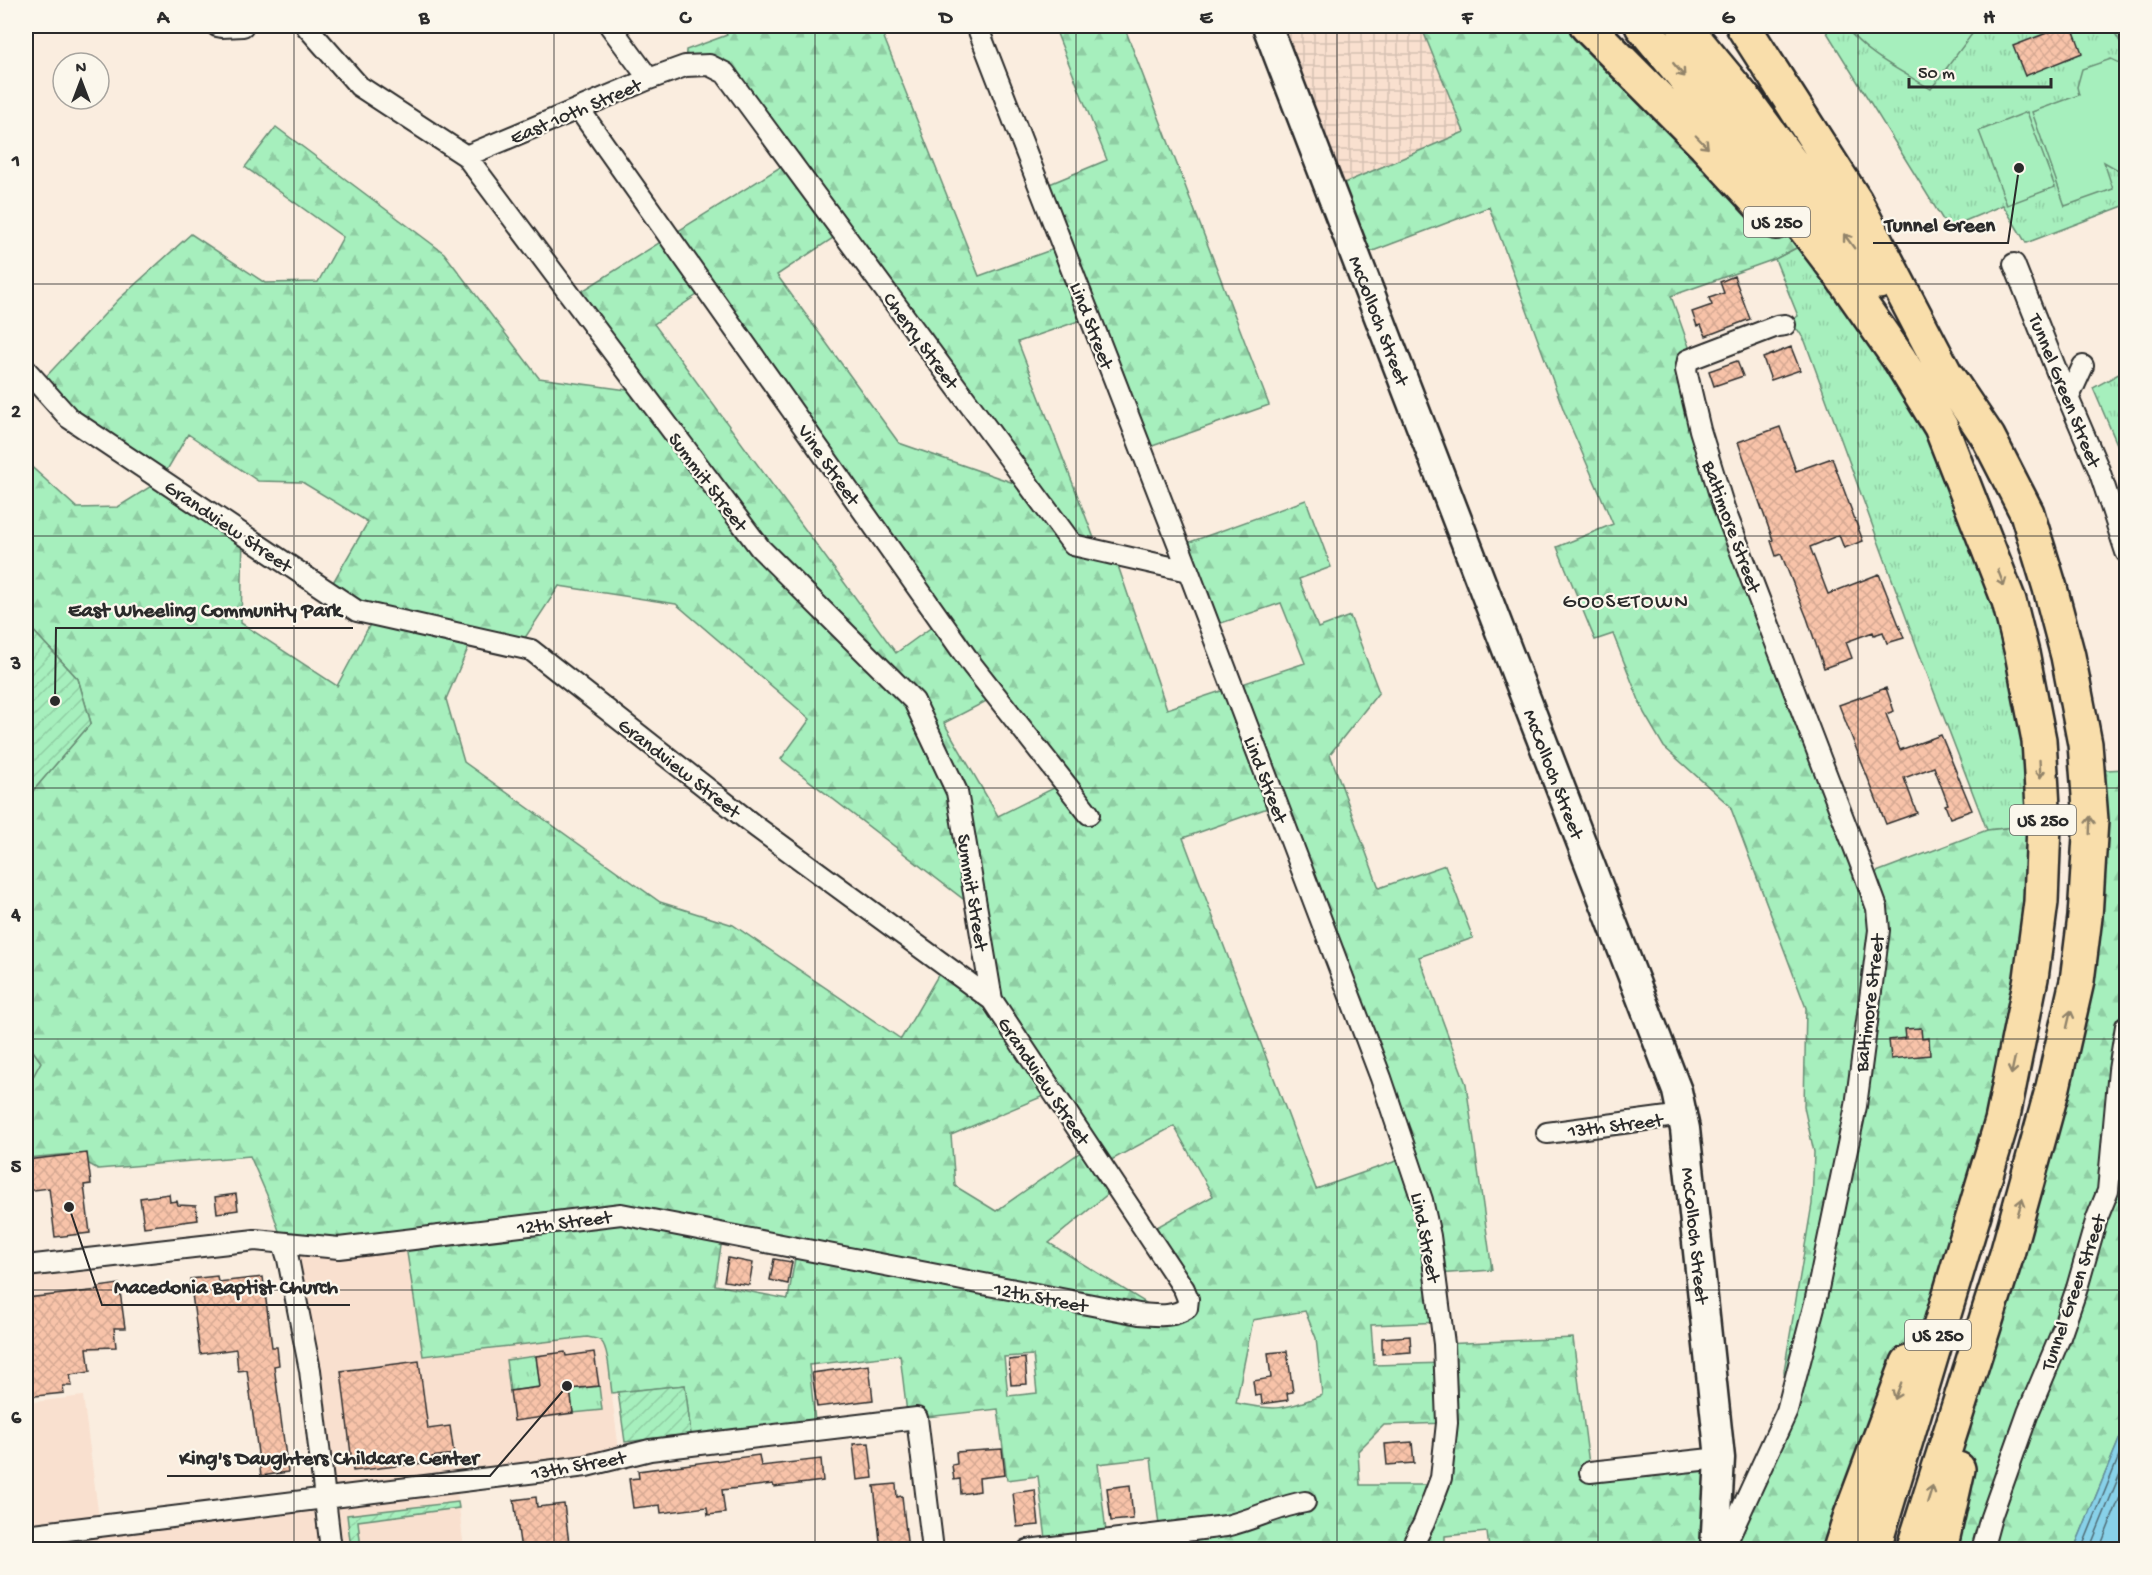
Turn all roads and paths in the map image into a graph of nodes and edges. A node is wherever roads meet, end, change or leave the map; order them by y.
1 (218, 26) edge
2 (243, 26) edge
3 (306, 26) edge
4 (610, 26) edge
5 (977, 26) edge
6 (1267, 26) edge
7 (1587, 26) edge
8 (1642, 26) edge
9 (1684, 26) edge
10 (1743, 26) edge
11 (686, 66) joint
12 (649, 79) junction
13 (579, 109) junction
14 (465, 156) junction
15 (2014, 264) dead end
16 (1785, 325) dead end
17 (2083, 366) dead end
18 (26, 370) edge
19 (1945, 373) junction
20 (2069, 397) junction
21 (1980, 524) junction
22 (2127, 552) edge
23 (1188, 571) junction
24 (1089, 814) dead end
25 (992, 1000) junction
26 (2127, 1026) edge
27 (1683, 1115) junction
28 (2002, 1120) junction
29 (1547, 1132) dead end
30 (283, 1243) junction
31 (2007, 1254) junction
32 (26, 1266) edge
33 (1167, 1316) joint
34 (1720, 1458) junction
35 (1590, 1472) dead end
36 (325, 1498) junction
37 (1305, 1502) dead end
38 (26, 1535) edge
39 (331, 1550) edge
40 (933, 1550) edge
41 (1028, 1550) edge
42 (1410, 1550) edge
43 (1715, 1550) edge
44 (1723, 1550) edge
45 (1840, 1550) edge
46 (1873, 1550) edge
47 (1913, 1550) edge
48 (1940, 1550) edge
49 (1982, 1550) edge

1 - 2 street
3 - 14 street, Summit Street
4 - 12 street
5 - 23 street, Lind Street
6 - 27 street, McColloch Street
7 -> 21 highway, US 250
8 -> 21 highway
19 -> 9 highway
10 - 19 highway, US 250
11 - 12 street, East 10th Street
11 - 23 street, Cherry Street
12 - 13 street, East 10th Street
13 - 14 street, East 10th Street
13 - 24 street, Vine Street
14 - 25 street, Summit Street
15 - 20 street, Tunnel Green Street
16 - 44 street, Baltimore Street
17 - 20 street
18 - 25 street, Grandview Street
31 -> 19 highway, US 250
20 - 22 street, Tunnel Green Street
21 -> 28 highway, US 250
23 - 42 street, Lind Street
25 - 33 street, Grandview Street
26 - 49 street, Tunnel Green Street
27 - 29 street, 13th Street
27 - 34 street, McColloch Street
28 -> 45 highway
28 - 46 highway, US 250
30 - 32 street, 12th Street
30 - 33 street, 12th Street
30 - 36 street
47 -> 31 highway, US 250
31 - 48 highway
34 - 35 street
34 - 43 street, McColloch Street
36 - 38 street, 13th Street
36 - 39 street
36 - 40 street, 13th Street
37 - 41 street

